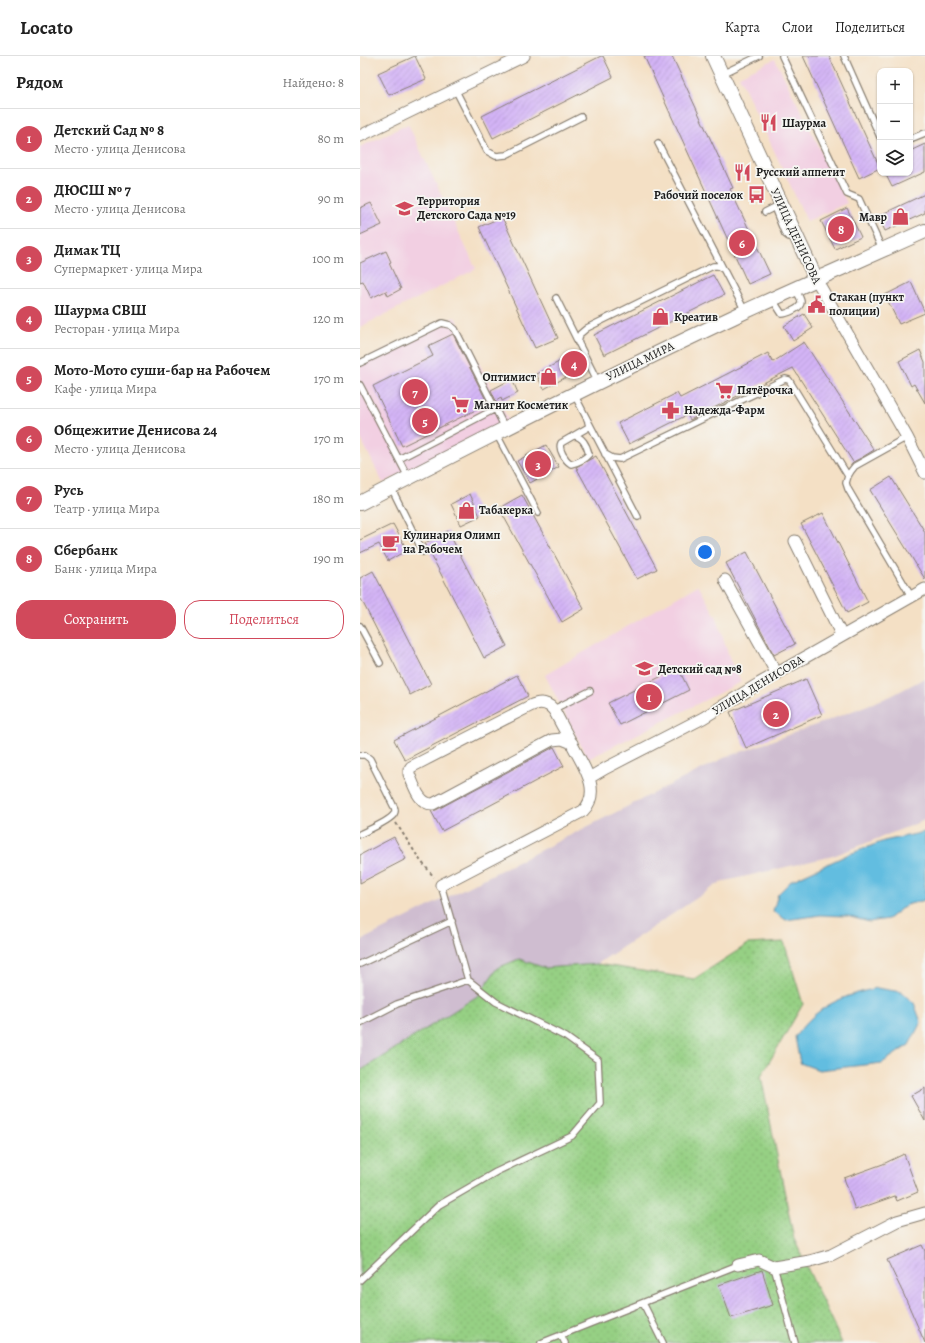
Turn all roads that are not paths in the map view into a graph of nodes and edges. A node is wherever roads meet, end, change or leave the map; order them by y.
1 (524, 56) edge
2 (713, 56) edge
3 (759, 56) edge
4 (782, 56) edge
5 (844, 56) edge
6 (721, 74) junction
7 (455, 89) junction
8 (580, 117) dead end
9 (877, 130) edge
10 (925, 132) edge
11 (360, 136) edge
12 (913, 138) edge
13 (658, 143) dead end
14 (781, 204) junction
15 (765, 212) dead end
16 (925, 230) edge
17 (883, 250) junction
18 (725, 272) junction
19 (816, 280) junction
20 (795, 289) junction
21 (556, 298) dead end
22 (773, 299) junction
23 (745, 311) junction
24 (578, 343) junction
25 (360, 363) edge
26 (598, 382) junction
27 (360, 385) edge
28 (574, 394) junction
29 (495, 409) junction
30 (588, 422) junction
31 (500, 430) junction
32 (573, 436) junction
33 (907, 437) junction
34 (605, 454) junction
35 (399, 459) junction
36 (925, 473) edge
37 (848, 476) junction
38 (408, 478) junction
39 (391, 487) junction
40 (360, 503) edge
41 (538, 513) dead end
42 (638, 517) dead end
43 (795, 541) dead end
44 (423, 552) dead end
45 (725, 580) dead end
46 (925, 589) edge
47 (911, 596) junction
48 (360, 626) edge
49 (842, 636) junction
50 (380, 662) dead end
51 (777, 674) junction
52 (590, 691) dead end
53 (554, 709) junction
54 (560, 722) junction
55 (552, 740) junction
56 (572, 743) junction
57 (360, 755) edge
58 (589, 778) junction
59 (360, 834) edge
60 (441, 885) joint
61 (452, 921) junction
62 (360, 964) edge
63 (468, 980) junction
64 (360, 1023) edge
65 (925, 1213) edge
66 (738, 1265) joint
67 (774, 1266) junction
68 (360, 1280) edge
69 (643, 1303) junction
70 (561, 1335) junction
71 (541, 1343) edge
72 (566, 1343) edge
73 (663, 1343) edge
74 (795, 1343) edge

1 - 7 street
2 - 6 street, УЛИЦА ДЕНИСОВА
3 - 6 lane
4 - 17 lane
5 - 9 lane
6 - 14 street, УЛИЦА ДЕНИСОВА
7 - 8 lane
7 - 11 street
10 - 12 lane
13 - 18 lane
14 - 15 lane
14 - 19 street, УЛИЦА ДЕНИСОВА
16 - 17 street, УЛИЦА МИРА
17 - 19 street, УЛИЦА МИРА
18 - 23 lane
18 - 24 lane
19 - 20 street, УЛИЦА МИРА
19 - 33 street, УЛИЦА ДЕНИСОВА
20 - 22 street, УЛИЦА МИРА
20 - 22 lane
21 - 24 lane
22 - 23 street, УЛИЦА МИРА
23 - 26 street, УЛИЦА МИРА
24 - 26 lane
25 - 29 lane
26 - 28 street, УЛИЦА МИРА
27 - 35 lane
28 - 30 lane
28 - 31 street, УЛИЦА МИРА
29 - 31 lane
29 - 35 lane
30 - 32 lane
30 - 34 lane
31 - 38 street, УЛИЦА МИРА
31 - 41 lane
32 - 32 lane
33 - 36 street, УЛИЦА ДЕНИСОВА
33 - 37 lane
34 - 37 lane
34 - 42 lane
35 - 38 lane
37 - 47 lane
38 - 39 street, УЛИЦА МИРА
39 - 40 street, УЛИЦА МИРА
39 - 44 lane
43 - 49 street
45 - 51 street
46 - 47 street, УЛИЦА ДЕНИСОВА
47 - 49 street, УЛИЦА ДЕНИСОВА
48 - 50 lane
49 - 51 street, УЛИЦА ДЕНИСОВА
51 - 58 street, УЛИЦА ДЕНИСОВА
52 - 53 lane
53 - 54 street
53 - 55 street
54 - 55 street
54 - 56 street
55 - 56 street
56 - 58 street
57 - 59 lane
58 - 60 street
60 - 61 lane
61 - 62 lane
61 - 63 lane
63 - 64 lane
63 - 68 lane
65 - 67 street
66 - 67 street
66 - 69 lane
67 - 74 lane
69 - 70 lane
69 - 73 lane
70 - 71 lane
70 - 72 lane

